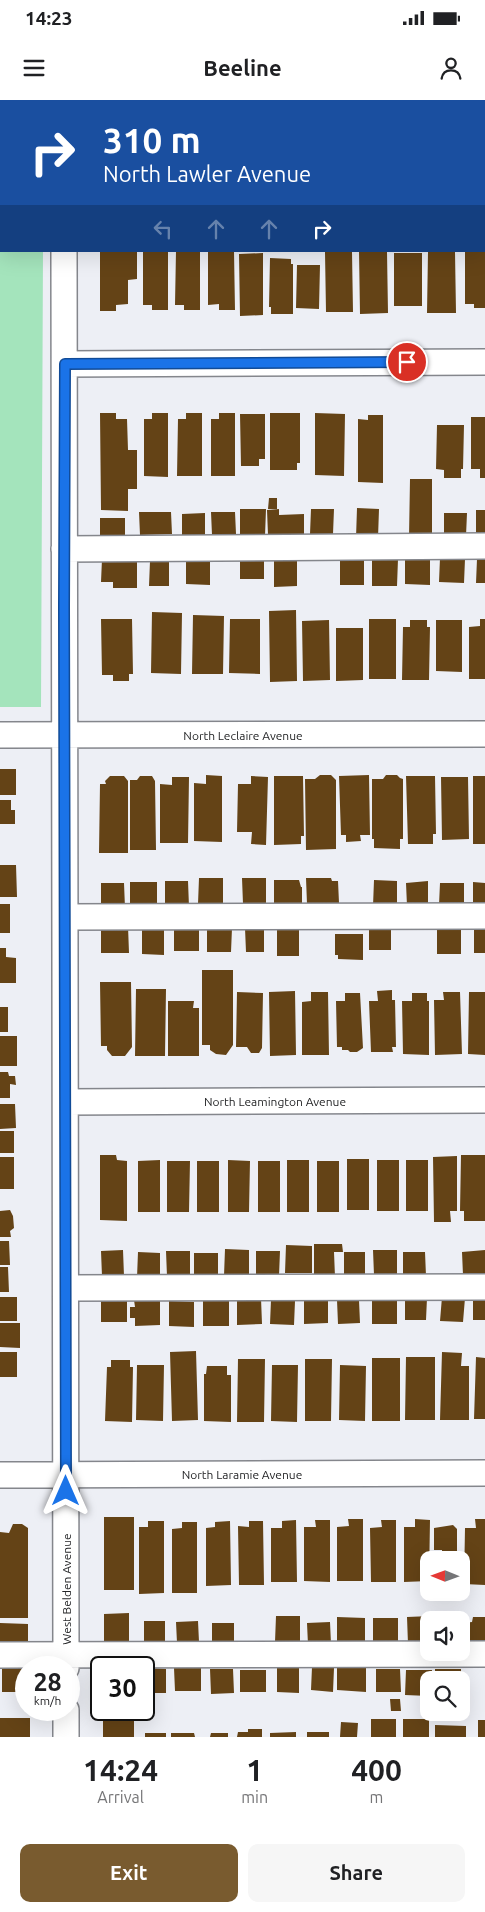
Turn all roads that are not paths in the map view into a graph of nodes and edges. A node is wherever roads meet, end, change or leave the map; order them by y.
1 (64, 252) edge
2 (485, 362) edge
3 (65, 364) junction
4 (485, 546) edge
5 (64, 549) junction
6 (485, 734) edge
7 (64, 735) junction
8 (0, 736) edge
9 (485, 916) edge
10 (65, 917) junction
11 (485, 1100) edge
12 (66, 1102) junction
13 (485, 1287) edge
14 (66, 1288) junction
15 (485, 1473) edge
16 (0, 1475) edge
17 (66, 1475) junction
18 (485, 1654) edge
19 (0, 1655) edge
20 (15, 1656) edge
21 (66, 1656) edge
22 (80, 1661) edge
23 (66, 1721) edge
24 (66, 1737) edge

1 - 3 street, West Belden Avenue
2 - 3 street
3 - 5 street, West Belden Avenue
4 - 5 street
5 - 7 street, West Belden Avenue
6 - 7 street, North Leclaire Avenue
7 - 8 street, North Leclaire Avenue
7 - 10 street, West Belden Avenue
9 - 10 street
10 - 12 street, West Belden Avenue
11 - 12 street, North Leamington Avenue
12 - 14 street, West Belden Avenue
13 - 14 street
14 - 17 street, West Belden Avenue
15 - 17 street, North Laramie Avenue
16 - 17 street, North Laramie Avenue
17 - 21 street, West Belden Avenue
18 - 22 street
19 - 20 street
23 - 24 street

